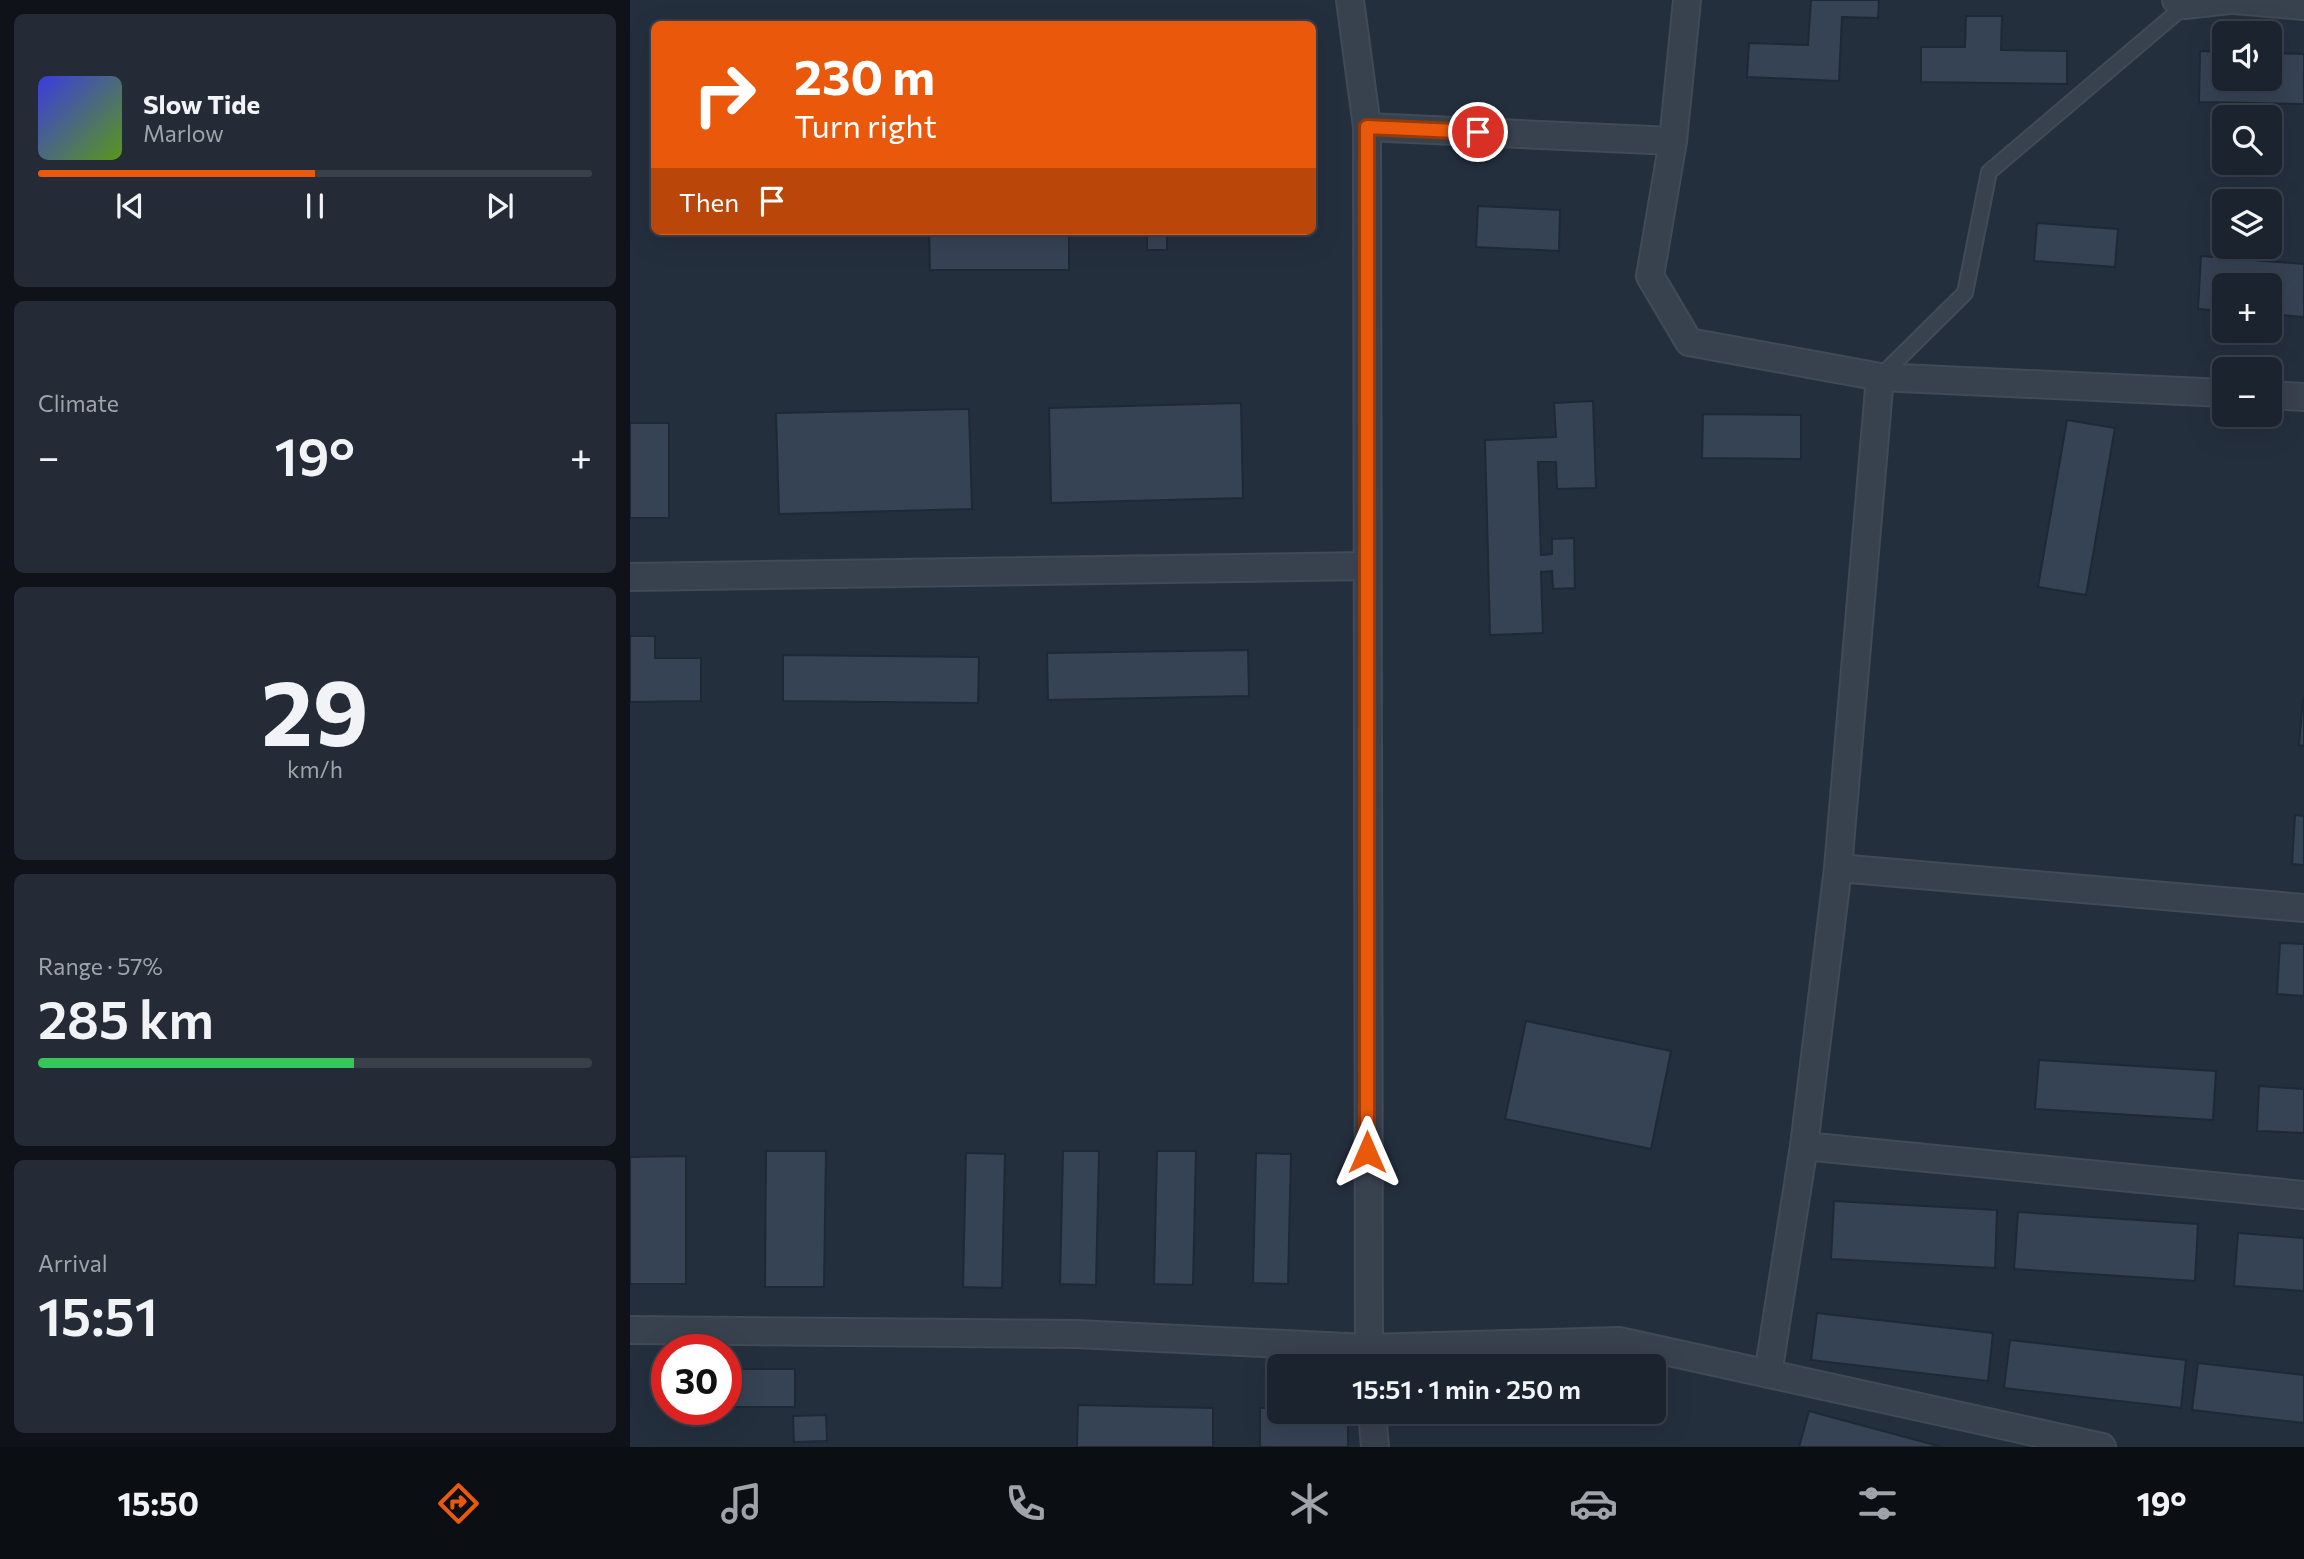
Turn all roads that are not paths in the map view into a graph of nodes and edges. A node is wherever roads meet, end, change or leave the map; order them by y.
1 (1350, 0) edge
2 (1687, 0) edge
3 (2231, 0) edge
4 (2188, 1) edge
5 (2304, 6) edge
6 (1367, 127) junction
7 (1673, 141) junction
8 (1880, 377) junction
9 (2212, 392) edge
10 (2282, 396) edge
11 (2304, 397) edge
12 (1367, 566) junction
13 (630, 576) edge
14 (1838, 868) junction
15 (2304, 908) edge
16 (1804, 1146) junction
17 (2304, 1195) edge
18 (630, 1330) edge
19 (1330, 1354) edge
20 (1368, 1354) edge
21 (1415, 1354) edge
22 (1768, 1374) junction
23 (1373, 1424) edge
24 (1375, 1447) edge
25 (2102, 1447) edge

1 - 6 street
2 - 7 street
3 - 4 street
3 - 5 street
4 - 8 lane
6 - 7 street
6 - 12 street
7 - 8 street
8 - 9 street
8 - 14 street
10 - 11 street
12 - 13 street
12 - 20 street
14 - 15 street
14 - 16 street
16 - 17 street
16 - 22 street
18 - 19 street
21 - 22 street
22 - 25 street
23 - 24 street

